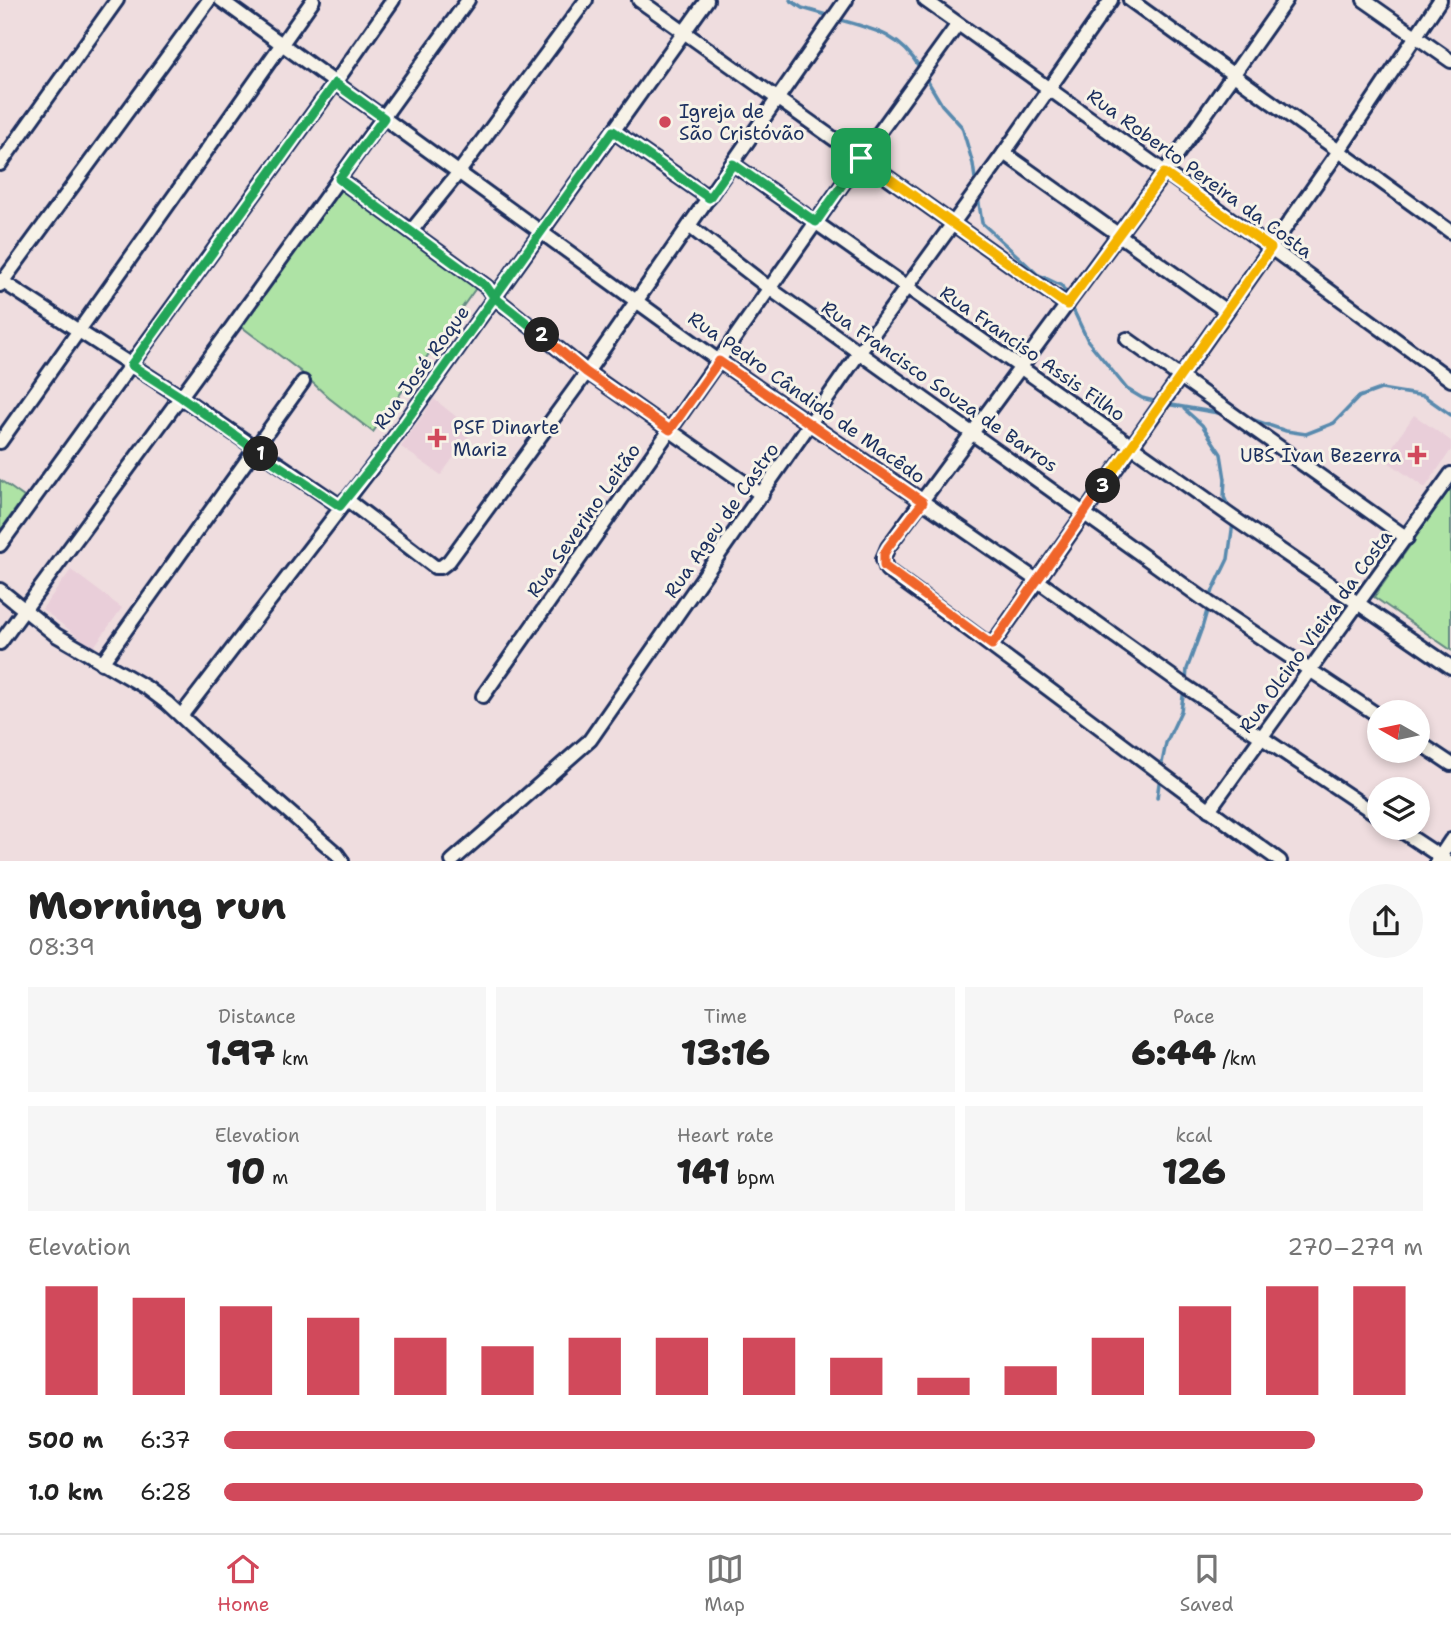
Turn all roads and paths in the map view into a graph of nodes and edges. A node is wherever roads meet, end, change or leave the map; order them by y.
1 (117, 0) edge
2 (209, 0) edge
3 (221, 0) edge
4 (313, 0) edge
5 (393, 0) edge
6 (468, 0) edge
7 (586, 0) edge
8 (639, 0) edge
9 (707, 0) edge
10 (846, 0) edge
11 (925, 0) edge
12 (1111, 0) edge
13 (1130, 0) edge
14 (1286, 0) edge
15 (1364, 0) edge
16 (1440, 0) edge
17 (958, 24) junction
18 (684, 32) junction
19 (1415, 36) junction
20 (282, 45) junction
21 (1451, 61) edge
22 (1232, 74) junction
23 (335, 83) junction
24 (1049, 88) junction
25 (778, 97) junction
26 (384, 118) junction
27 (613, 131) junction
28 (1339, 151) junction
29 (1004, 153) junction
30 (861, 158) junction
31 (0, 164) edge
32 (733, 164) junction
33 (458, 172) junction
34 (1164, 173) junction
35 (339, 179) junction
36 (709, 198) junction
37 (816, 222) junction
38 (953, 224) junction
39 (689, 226) junction
40 (412, 230) junction
41 (540, 231) junction
42 (1451, 232) edge
43 (1118, 234) junction
44 (1271, 248) junction
45 (1, 282) edge
46 (906, 287) junction
47 (769, 288) junction
48 (494, 297) junction
49 (636, 299) junction
50 (1067, 305) junction
51 (1226, 311) junction
52 (80, 330) junction
53 (1128, 339) dead end
54 (859, 353) junction
55 (719, 361) junction
56 (131, 365) junction
57 (1019, 367) junction
58 (586, 372) junction
59 (1180, 377) junction
60 (1451, 380) edge
61 (303, 382) dead end
62 (181, 397) junction
63 (811, 425) junction
64 (670, 430) junction
65 (972, 433) junction
66 (0, 442) edge
67 (1131, 446) junction
68 (255, 450) junction
69 (1451, 474) edge
70 (762, 495) junction
71 (923, 502) junction
72 (343, 503) junction
73 (1084, 512) junction
74 (1407, 538) junction
75 (0, 545) edge
76 (1038, 581) junction
77 (0, 590) edge
78 (1358, 604) junction
79 (25, 609) junction
80 (0, 643) edge
81 (992, 645) junction
82 (102, 663) junction
83 (1451, 667) edge
84 (1310, 670) junction
85 (482, 696) dead end
86 (1367, 708) edge
87 (181, 716) junction
88 (1260, 737) junction
89 (1430, 750) edge
90 (1451, 764) edge
91 (1367, 808) edge
92 (1209, 810) junction
93 (1414, 840) edge
94 (1451, 840) edge
95 (1441, 859) edge
96 (342, 861) edge
97 (452, 861) edge
98 (1280, 861) edge

1 - 31 street
2 - 45 street
3 - 20 street, Rua Pedro Cândido de Macêdo
4 - 20 street
5 - 23 street
6 - 26 street
7 - 33 street
8 - 18 street
9 - 18 street, Rua José Roque
10 - 25 street
11 - 17 street, Rua Roberto Pereira da Costa
12 - 24 street, Rua Ageu de Castro
13 - 22 street
14 - 22 street
15 - 19 street
16 - 19 street
17 - 24 street, Rua Roberto Pereira da Costa
17 - 30 street, Rua Severino Leitão
18 - 25 street
18 - 27 street, Rua José Roque
19 - 21 street
19 - 28 street
20 - 23 street, Rua Pedro Cândido de Macêdo
20 - 52 street
22 - 28 street
22 - 34 street
23 - 26 street, Rua Pedro Cândido de Macêdo
23 - 56 street
24 - 29 street, Rua Ageu de Castro
24 - 34 street, Rua Roberto Pereira da Costa
25 - 30 street
25 - 32 street
26 - 33 street, Rua Pedro Cândido de Macêdo
26 - 35 street
27 - 36 street
27 - 41 street, Rua José Roque
28 - 42 street
28 - 44 street
29 - 38 street, Rua Ageu de Castro
29 - 43 street
30 - 37 street, Rua Severino Leitão
30 - 38 street
32 - 36 street
32 - 37 street, Rua Franciso Assis Filho
33 - 40 street
33 - 41 street, Rua Pedro Cândido de Macêdo
34 - 43 street
34 - 44 street, Rua Roberto Pereira da Costa
35 - 40 street
35 - 62 street
36 - 39 street
37 - 46 street, Rua Franciso Assis Filho
37 - 47 street, Rua Severino Leitão
38 - 46 street, Rua Ageu de Castro
38 - 50 street
39 - 47 street, Rua Francisco Souza de Barros
39 - 49 street
40 - 48 street
41 - 48 street, Rua José Roque
41 - 49 street, Rua Pedro Cândido de Macêdo
43 - 50 street
43 - 51 street
44 - 51 street
44 - 60 street, Rua Roberto Pereira da Costa
45 - 52 street
46 - 54 street, Rua Ageu de Castro
46 - 57 street, Rua Franciso Assis Filho
47 - 54 street, Rua Francisco Souza de Barros
47 - 55 street, Rua Severino Leitão
48 - 58 street
48 - 72 street, Rua José Roque
49 - 55 street, Rua Pedro Cândido de Macêdo
49 - 58 street
50 - 57 street
51 - 59 street
52 - 56 street
52 - 66 street
53 - 59 street
54 - 63 street, Rua Ageu de Castro
54 - 65 street, Rua Francisco Souza de Barros
55 - 63 street, Rua Pedro Cândido de Macêdo
55 - 64 street, Rua Severino Leitão
56 - 62 street
56 - 75 street
57 - 65 street
57 - 67 street, Rua Franciso Assis Filho
58 - 64 street
58 - 72 street
59 - 67 street
59 - 74 street
61 - 68 street
62 - 68 street
62 - 79 street
63 - 70 street, Rua Ageu de Castro
63 - 71 street, Rua Pedro Cândido de Macêdo
64 - 70 street
64 - 85 street, Rua Severino Leitão
65 - 71 street
65 - 73 street, Rua Francisco Souza de Barros
67 - 73 street
67 - 78 street, Rua Franciso Assis Filho
68 - 72 street
68 - 82 street
69 - 74 street, Rua Olcino Vieira da Costa
70 - 97 street, Rua Ageu de Castro
71 - 76 street, Rua Pedro Cândido de Macêdo
71 - 81 street
72 - 87 street, Rua José Roque
73 - 76 street
73 - 84 street, Rua Francisco Souza de Barros
74 - 78 street, Rua Olcino Vieira da Costa
76 - 81 street
76 - 88 street, Rua Pedro Cândido de Macêdo
77 - 79 street
78 - 83 street, Rua Franciso Assis Filho
78 - 84 street, Rua Olcino Vieira da Costa
79 - 80 street
79 - 82 street
81 - 92 street
82 - 87 street
84 - 86 street, Rua Francisco Souza de Barros
84 - 88 street, Rua Olcino Vieira da Costa
87 - 96 street
88 - 91 street, Rua Pedro Cândido de Macêdo
88 - 92 street, Rua Olcino Vieira da Costa
89 - 90 street
92 - 98 street
93 - 95 street
94 - 95 street

